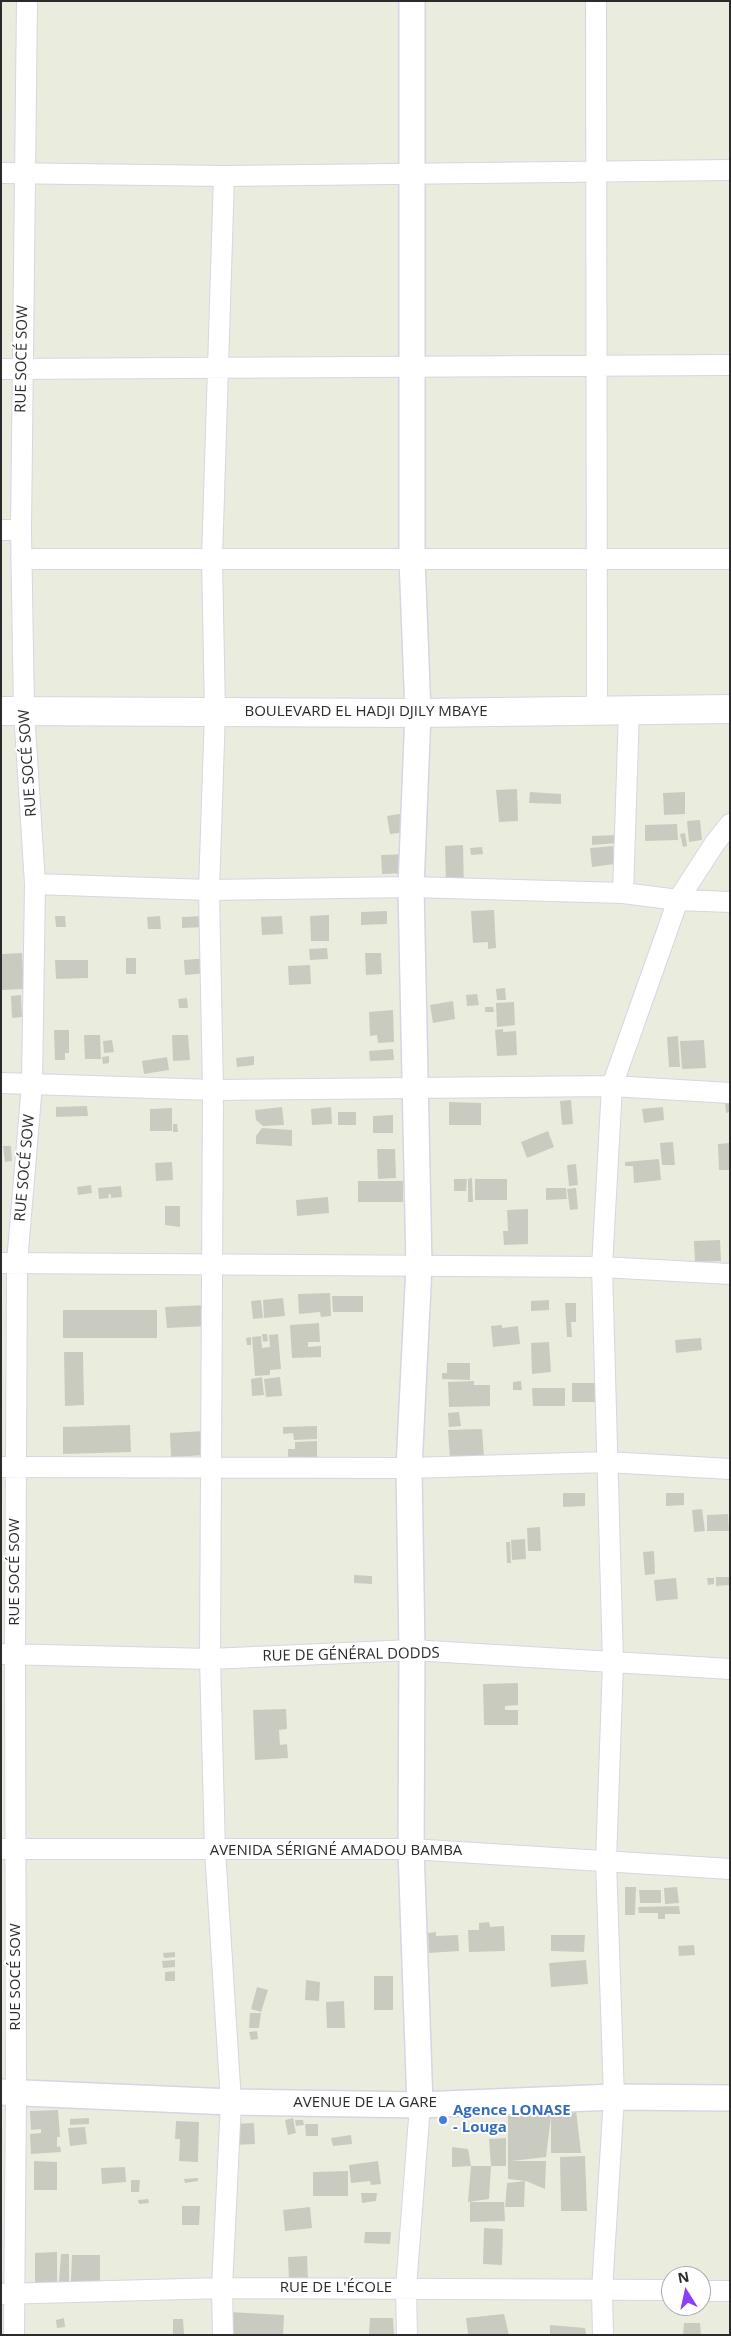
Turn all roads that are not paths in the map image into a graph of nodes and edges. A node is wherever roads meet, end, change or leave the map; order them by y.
1 (27, 1) edge
2 (412, 1) edge
3 (596, 1) edge
4 (730, 170) edge
5 (596, 172) junction
6 (1, 173) edge
7 (25, 173) junction
8 (411, 175) junction
9 (224, 176) junction
10 (730, 364) edge
11 (597, 366) junction
12 (413, 367) junction
13 (1, 369) edge
14 (22, 369) junction
15 (218, 369) junction
16 (11, 530) edge
17 (412, 558) junction
18 (596, 558) junction
19 (21, 559) junction
20 (212, 559) junction
21 (730, 559) edge
22 (730, 709) edge
23 (597, 710) junction
24 (628, 710) junction
25 (12, 711) edge
26 (215, 712) junction
27 (418, 713) junction
28 (730, 824) edge
29 (36, 884) junction
30 (411, 887) junction
31 (209, 890) junction
32 (623, 893) junction
33 (678, 900) junction
34 (730, 902) edge
35 (1, 1083) edge
36 (32, 1084) junction
37 (612, 1086) junction
38 (414, 1088) junction
39 (213, 1090) junction
40 (730, 1093) edge
41 (9, 1263) edge
42 (212, 1264) junction
43 (419, 1266) junction
44 (602, 1267) junction
45 (730, 1274) edge
46 (607, 1462) junction
47 (8, 1467) edge
48 (210, 1468) junction
49 (409, 1468) junction
50 (730, 1469) edge
51 (412, 1650) junction
52 (8, 1654) edge
53 (210, 1659) junction
54 (612, 1663) junction
55 (730, 1670) edge
56 (8, 1849) edge
57 (411, 1849) junction
58 (215, 1850) junction
59 (606, 1861) junction
60 (730, 1869) edge
61 (9, 2092) edge
62 (614, 2097) junction
63 (730, 2098) edge
64 (231, 2102) junction
65 (420, 2105) junction
66 (222, 2288) junction
67 (406, 2288) junction
68 (602, 2290) junction
69 (661, 2290) edge
70 (711, 2291) edge
71 (730, 2291) edge
72 (8, 2294) edge
73 (14, 2335) edge
74 (222, 2335) edge
75 (407, 2335) edge
76 (603, 2335) edge

1 - 7 street, RUE SOCÉ SOW
2 - 8 street
3 - 5 street
4 - 5 street
5 - 8 street
5 - 11 street
6 - 7 street
7 - 9 street
7 - 14 street, RUE SOCÉ SOW
8 - 9 street
8 - 12 street
9 - 15 street
10 - 11 street
11 - 12 street
11 - 18 street
12 - 15 street
12 - 17 street
13 - 14 street
14 - 15 street
14 - 16 street, RUE SOCÉ SOW
15 - 20 street
16 - 19 street, RUE SOCÉ SOW
17 - 18 street
17 - 20 street
17 - 27 street
18 - 21 street
18 - 23 street
19 - 20 street
19 - 25 street, RUE SOCÉ SOW
20 - 26 street
22 - 24 main road, BOULEVARD EL HADJI DJILY MBAYE
23 - 24 main road, BOULEVARD EL HADJI DJILY MBAYE
23 - 27 main road, BOULEVARD EL HADJI DJILY MBAYE
24 - 32 street
25 - 26 main road, BOULEVARD EL HADJI DJILY MBAYE
25 - 29 street, RUE SOCÉ SOW
26 - 27 main road, BOULEVARD EL HADJI DJILY MBAYE
26 - 31 street
27 - 30 street
28 - 33 street
29 - 31 street
29 - 36 street, RUE SOCÉ SOW
30 - 31 street
30 - 32 street
30 - 38 street
31 - 39 street
32 - 33 street
33 - 34 street
33 - 37 street
35 - 36 street
36 - 39 street
36 - 41 street, RUE SOCÉ SOW
37 - 38 street
37 - 40 street
37 - 44 street
38 - 39 street
38 - 43 street
39 - 42 street
41 - 42 street
41 - 47 street, RUE SOCÉ SOW
42 - 43 street
42 - 48 street
43 - 44 street
43 - 49 street
44 - 45 street
44 - 46 street
46 - 49 street
46 - 50 street
46 - 54 street
47 - 48 street
47 - 52 street, RUE SOCÉ SOW
48 - 49 street
48 - 53 street
49 - 51 street
51 - 53 street, RUE DE GÉNÉRAL DODDS
51 - 54 street, RUE DE GÉNÉRAL DODDS
51 - 57 street
52 - 53 street, RUE DE GÉNÉRAL DODDS
52 - 56 street, RUE SOCÉ SOW
53 - 58 street
54 - 55 street, RUE DE GÉNÉRAL DODDS
54 - 59 street
56 - 58 street, AVENIDA SÉRIGNÉ AMADOU BAMBA
56 - 61 street, RUE SOCÉ SOW
57 - 58 street, AVENIDA SÉRIGNÉ AMADOU BAMBA
57 - 59 street, AVENIDA SÉRIGNÉ AMADOU BAMBA
57 - 65 street
58 - 64 street
59 - 60 street, AVENIDA SÉRIGNÉ AMADOU BAMBA
59 - 62 street
61 - 64 street, AVENUE DE LA GARE
61 - 72 street, RUE SOCÉ SOW
62 - 63 street, AVENUE DE LA GARE
62 - 65 street, AVENUE DE LA GARE
62 - 68 street
64 - 65 street, AVENUE DE LA GARE
64 - 66 street
65 - 67 street
66 - 67 street, RUE DE L'ÉCOLE
66 - 72 street, RUE DE L'ÉCOLE
66 - 74 street
67 - 68 street, RUE DE L'ÉCOLE
67 - 75 street
68 - 69 street, RUE DE L'ÉCOLE
68 - 76 street
70 - 71 street
72 - 73 street, RUE SOCÉ SOW

